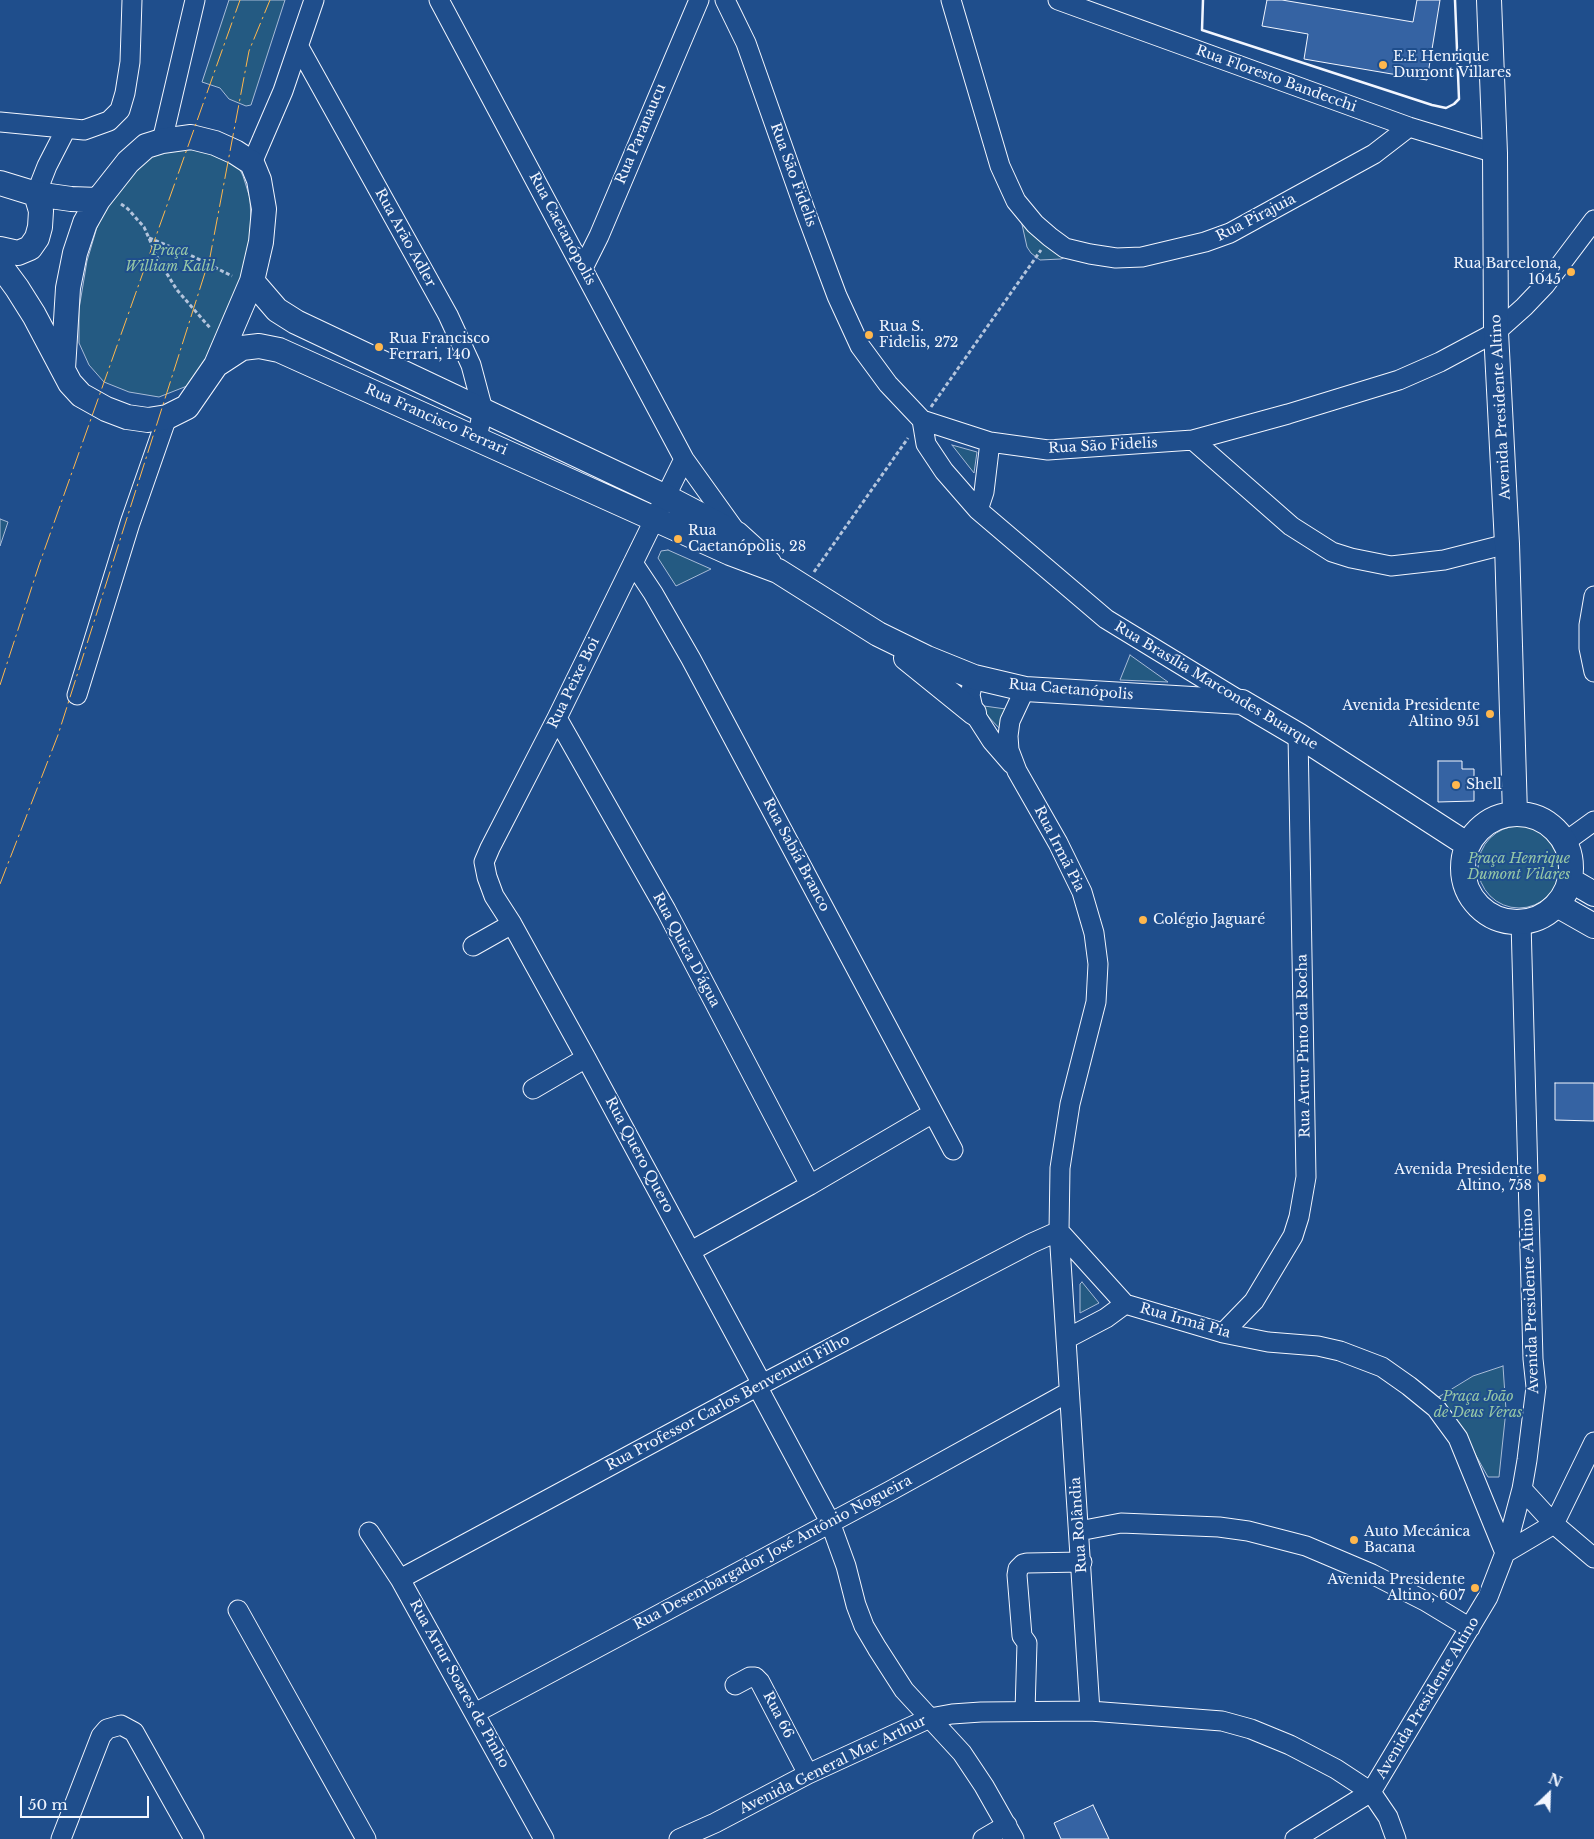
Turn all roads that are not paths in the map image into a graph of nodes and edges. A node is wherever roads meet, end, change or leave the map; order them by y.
1 (132, 0) edge
2 (195, 0) edge
3 (314, 0) edge
4 (439, 0) edge
5 (699, 0) edge
6 (725, 0) edge
7 (951, 0) edge
8 (1058, 0) edge
9 (1489, 0) edge
10 (299, 47) junction
11 (0, 122) edge
12 (1409, 127) junction
13 (66, 129) junction
14 (162, 140) junction
15 (1495, 153) junction
16 (252, 163) junction
17 (0, 184) edge
18 (36, 194) junction
19 (100, 197) junction
20 (1594, 220) edge
21 (0, 248) edge
22 (0, 265) edge
23 (583, 268) junction
24 (252, 281) junction
25 (1496, 332) junction
26 (216, 364) junction
27 (63, 368) junction
28 (484, 410) junction
29 (167, 417) junction
30 (922, 420) junction
31 (477, 438) junction
32 (1193, 440) junction
33 (990, 442) junction
34 (684, 458) junction
35 (666, 497) junction
36 (978, 510) junction
37 (655, 518) junction
38 (737, 534) junction
39 (1507, 544) junction
40 (633, 563) junction
41 (778, 571) junction
42 (1594, 596) edge
43 (878, 634) junction
44 (1594, 672) edge
45 (974, 678) junction
46 (1025, 688) junction
47 (77, 695) dead end
48 (1242, 702) junction
49 (974, 713) junction
50 (557, 718) junction
51 (1298, 735) junction
52 (1018, 771) junction
53 (1515, 814) junction
54 (1594, 821) edge
55 (1565, 842) junction
56 (1468, 845) junction
57 (490, 848) joint
58 (1570, 880) junction
59 (1594, 894) edge
60 (1557, 905) junction
61 (1520, 922) junction
62 (512, 924) junction
63 (1594, 926) edge
64 (473, 946) dead end
65 (586, 1058) junction
66 (533, 1089) dead end
67 (933, 1113) junction
68 (953, 1150) dead end
69 (810, 1184) junction
70 (1059, 1231) junction
71 (691, 1251) junction
72 (1125, 1304) junction
73 (1223, 1333) junction
74 (1066, 1339) junction
75 (759, 1385) junction
76 (1069, 1392) junction
77 (1594, 1442) edge
78 (1522, 1489) junction
79 (830, 1522) junction
80 (1554, 1524) junction
81 (1079, 1531) junction
82 (369, 1532) dead end
83 (1504, 1553) junction
84 (1594, 1558) edge
85 (1082, 1562) junction
86 (400, 1579) junction
87 (238, 1610) dead end
88 (1470, 1628) junction
89 (735, 1685) dead end
90 (1026, 1711) junction
91 (1090, 1711) junction
92 (475, 1713) junction
93 (930, 1718) junction
94 (808, 1774) junction
95 (1371, 1792) junction
96 (1010, 1832) edge
97 (61, 1839) edge
98 (194, 1839) edge
99 (366, 1839) edge
100 (544, 1839) edge
101 (679, 1839) edge
102 (983, 1839) edge
103 (1295, 1839) edge
104 (1396, 1839) edge

1 - 13 street
2 - 14 street
3 - 10 street
4 - 23 street, Rua Caetanópolis
5 - 23 street, Rua Paranaucu
6 - 30 street, Rua São Fidelis
7 - 12 street, Rua Pirajuia
8 - 12 street, Rua Floresto Bandecchi
9 - 15 main road, Avenida Presidente Altino
10 - 16 street
10 - 28 street, Rua Arão Adler
11 - 13 street
12 - 15 street, Rua Floresto Bandecchi
13 - 18 street
14 - 16 main road
14 - 19 main road
15 - 25 main road, Avenida Presidente Altino
16 - 24 main road
17 - 18 main road
18 - 19 main road
18 - 21 main road
19 - 27 main road
20 - 25 street, Rua São Fidelis
22 - 27 main road
23 - 34 street, Rua Caetanópolis
24 - 26 main road
24 - 28 main road, Rua Francisco Ferrari
25 - 32 street, Rua São Fidelis
25 - 39 main road, Avenida Presidente Altino
26 - 29 main road
26 - 31 main road, Rua Francisco Ferrari
27 - 29 main road
28 - 31 street
28 - 35 main road, Rua Francisco Ferrari
29 - 47 street
30 - 33 street, Rua São Fidelis
30 - 36 street, Rua Brasília Marcondes Buarque
31 - 37 main road, Rua Francisco Ferrari
32 - 33 street, Rua São Fidelis
32 - 39 street
33 - 36 street
34 - 35 street
34 - 38 street, Rua Caetanópolis
35 - 37 street
35 - 38 main road, Rua Caetanópolis
36 - 48 street, Rua Brasília Marcondes Buarque
37 - 40 street, Rua Peixe Boi
37 - 41 main road, Rua Caetanópolis
38 - 41 main road, Rua Caetanópolis
39 - 53 main road, Avenida Presidente Altino
40 - 50 street, Rua Peixe Boi
40 - 67 street, Rua Sabiá Branco
41 - 43 main road, Rua Caetanópolis
42 - 44 street
43 - 45 main road, Rua Caetanópolis
43 - 49 main road
45 - 46 main road, Rua Caetanópolis
45 - 49 street, Rua Irmã Pia
46 - 48 main road, Rua Caetanópolis
46 - 52 street, Rua Irmã Pia
48 - 51 main road, Rua Brasília Marcondes Buarque
49 - 52 street, Rua Irmã Pia
50 - 57 street, Rua Peixe Boi
50 - 69 street, Rua Quica D'água
51 - 56 main road, Rua Brasília Marcondes Buarque
51 - 73 street, Rua Artur Pinto da Rocha
52 - 70 street, Rua Irmã Pia
53 - 55 main road
53 - 56 main road
54 - 55 street
55 - 58 main road
56 - 61 main road
57 - 62 street, Rua Quero Quero
58 - 59 main road
58 - 60 main road
60 - 61 main road
60 - 63 main road
61 - 78 street, Avenida Presidente Altino
62 - 64 street
62 - 65 street, Rua Quero Quero
65 - 66 street
65 - 71 street, Rua Quero Quero
67 - 68 street, Rua Sabiá Branco
67 - 69 street
69 - 71 street
70 - 72 street, Rua Irmã Pia
70 - 74 street, Rua Rolândia
70 - 75 street, Rua Professor Carlos Benvenutti Filho
71 - 75 street, Rua Quero Quero
72 - 73 street, Rua Irmã Pia
72 - 74 street
73 - 83 street, Rua Irmã Pia
74 - 76 street, Rua Rolândia
75 - 79 street, Rua Quero Quero
75 - 86 street, Rua Professor Carlos Benvenutti Filho
76 - 79 street, Rua Desembargador José Antônio Nogueira
76 - 81 street, Rua Rolândia
77 - 80 street
78 - 80 street
78 - 83 street, Avenida Presidente Altino
79 - 92 street, Rua Desembargador José Antônio Nogueira
79 - 93 street, Rua Quero Quero
80 - 83 street
80 - 84 street
81 - 85 street, Rua Rolândia
81 - 88 street
82 - 86 street, Rua Artur Soares de Pinho
83 - 88 street, Avenida Presidente Altino
85 - 90 street
85 - 91 street, Rua Rolândia
86 - 92 street, Rua Artur Soares de Pinho
87 - 99 street
88 - 95 street, Avenida Presidente Altino
89 - 94 street, Rua 66
90 - 91 street, Avenida General Mac Arthur
90 - 93 street, Avenida General Mac Arthur
91 - 95 street, Avenida General Mac Arthur
92 - 100 street, Rua Artur Soares de Pinho
93 - 94 street, Avenida General Mac Arthur
93 - 96 street, Rua Quero Quero
94 - 101 street, Avenida General Mac Arthur
95 - 103 street, Avenida Presidente Altino
95 - 104 street, Avenida General Mac Arthur
96 - 102 street
97 - 98 street

